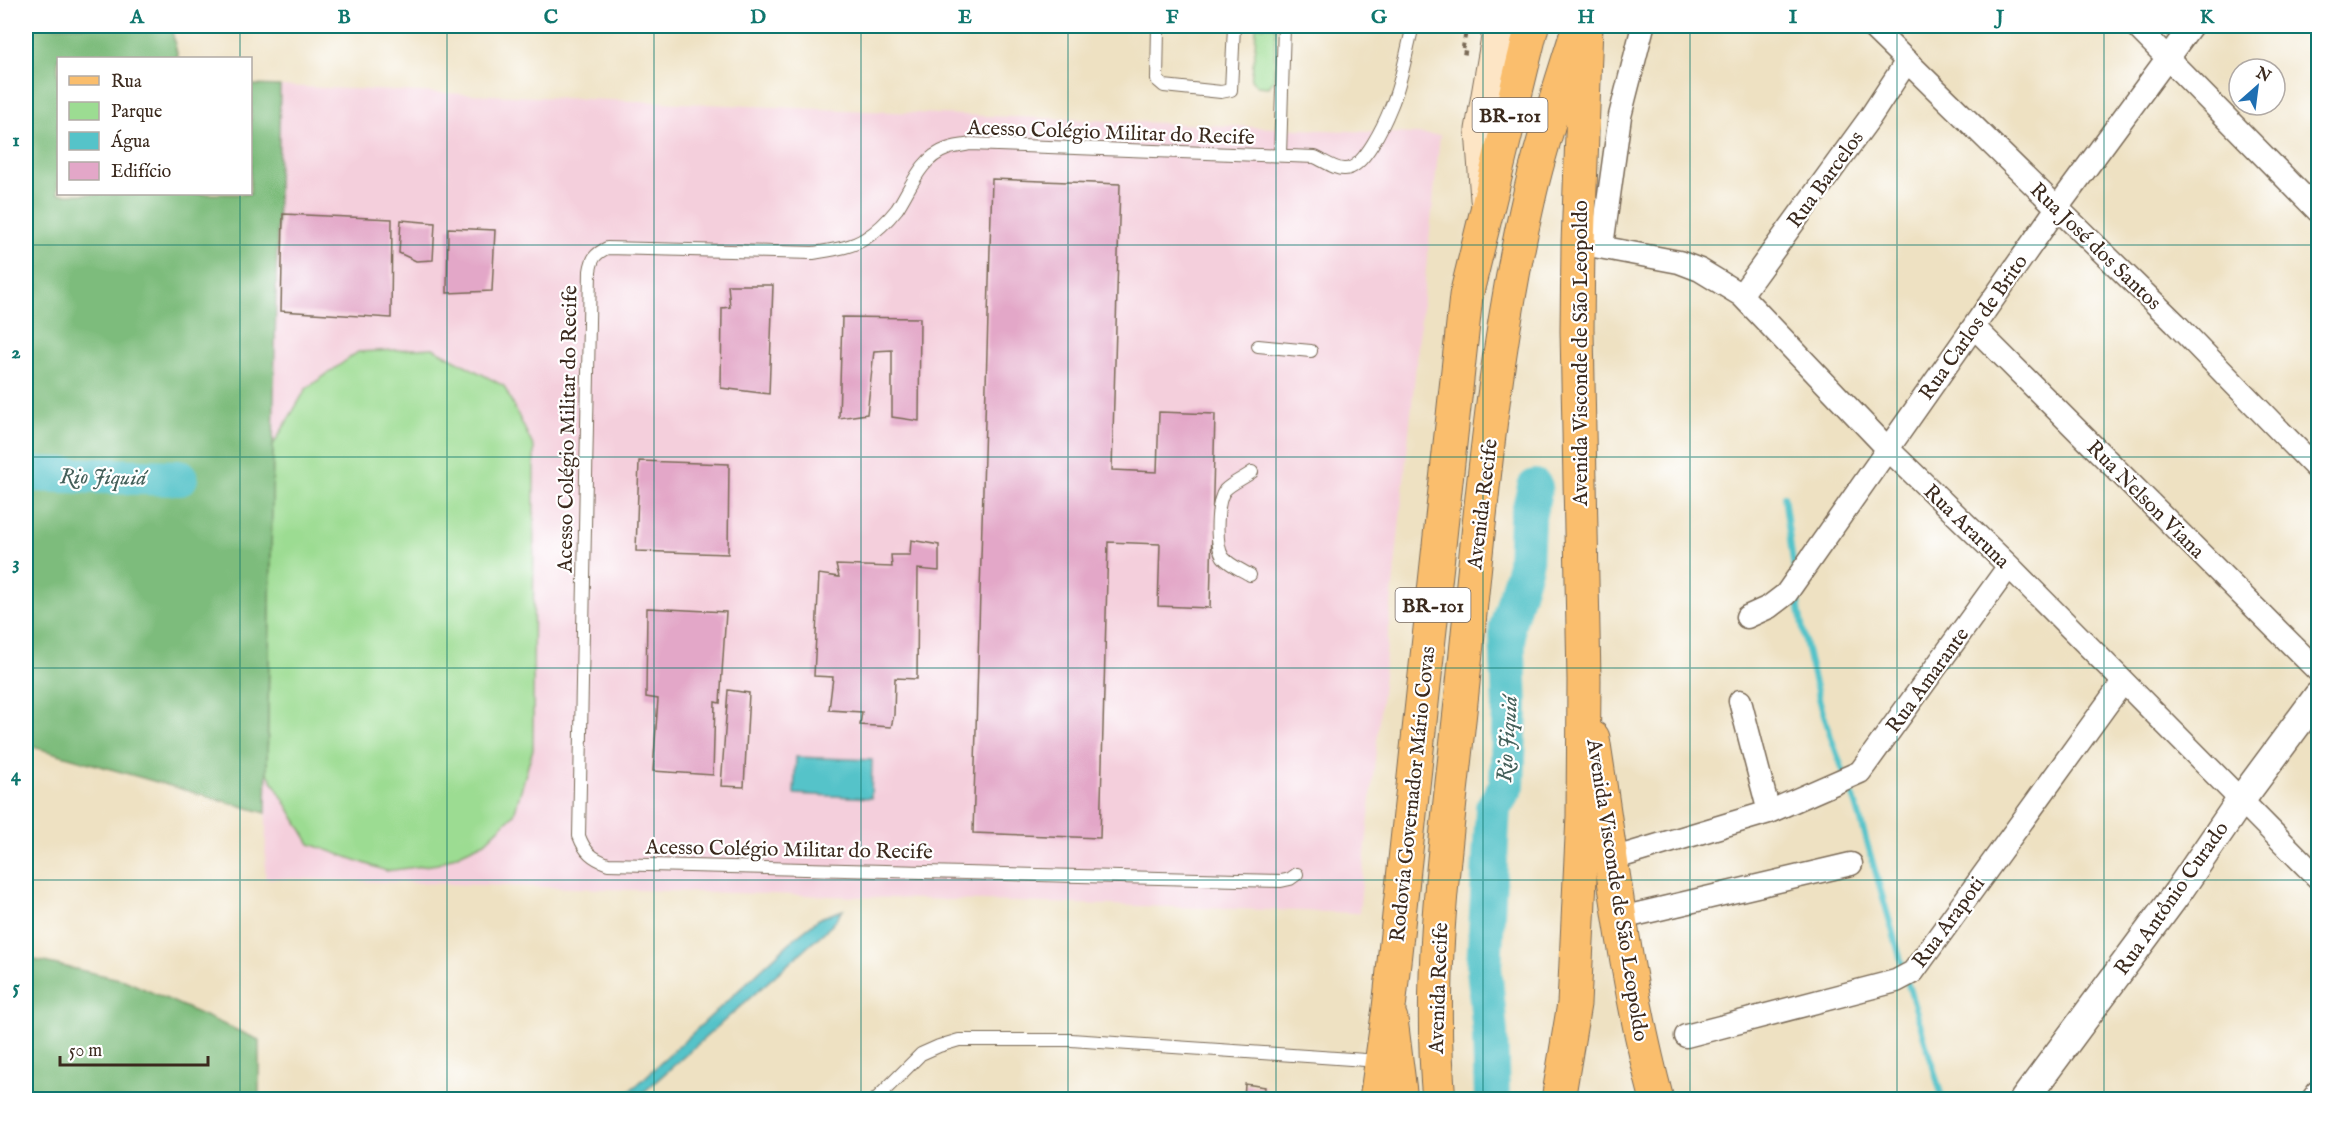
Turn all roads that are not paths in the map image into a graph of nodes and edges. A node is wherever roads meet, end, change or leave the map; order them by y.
1 (1158, 26) edge
2 (1234, 26) edge
3 (1284, 26) edge
4 (1413, 26) edge
5 (1500, 26) edge
6 (1532, 26) edge
7 (1579, 26) edge
8 (1586, 26) edge
9 (1642, 26) edge
10 (1871, 26) edge
11 (2136, 26) edge
12 (2191, 26) edge
13 (2167, 58) junction
14 (1907, 61) junction
15 (1280, 155) junction
16 (1487, 204) junction
17 (2057, 208) junction
18 (2319, 211) edge
19 (1590, 245) junction
20 (1741, 296) junction
21 (1974, 327) junction
22 (1257, 346) dead end
23 (1311, 351) dead end
24 (1888, 449) junction
25 (2319, 470) edge
26 (1252, 472) dead end
27 (2009, 566) junction
28 (1250, 575) dead end
29 (1747, 617) dead end
30 (2319, 671) edge
31 (1584, 680) junction
32 (2123, 682) junction
33 (2319, 696) edge
34 (1740, 701) dead end
35 (2241, 800) junction
36 (1769, 812) junction
37 (1612, 859) junction
38 (1851, 864) dead end
39 (1297, 874) dead end
40 (2319, 878) edge
41 (1620, 918) junction
42 (1389, 1008) junction
43 (1686, 1036) dead end
44 (1381, 1061) junction
45 (2319, 1092) edge
46 (875, 1100) edge
47 (1376, 1100) edge
48 (1401, 1100) edge
49 (1439, 1100) edge
50 (1558, 1100) edge
51 (1657, 1100) edge
52 (2024, 1100) edge
53 (2312, 1100) edge

1 - 2 lane
3 - 15 lane
4 - 15 lane, Acesso Colégio Militar do Recife
5 - 16 main road
6 - 16 main road, BR-101
7 - 49 main road, Avenida Recife
8 - 19 main road, Avenida Visconde de São Leopoldo
9 - 19 street
10 - 14 street, Rua José dos Santos
11 - 13 street
12 - 13 street, Rua Carlos de Brito
13 - 17 street, Rua Carlos de Brito
13 - 18 street
14 - 17 street, Rua José dos Santos
14 - 20 street, Rua Barcelos
15 - 39 lane, Acesso Colégio Militar do Recife
16 - 42 main road, Rodovia Governador Mário Covas / BR-101
17 - 21 street, Rua Carlos de Brito
17 - 25 street, Rua José dos Santos
19 - 20 street, Rua Araruna
19 - 31 main road, Avenida Visconde de São Leopoldo
20 - 24 street, Rua Araruna
21 - 24 street, Rua Carlos de Brito
21 - 30 street, Rua Nelson Viana
22 - 23 lane
24 - 27 street, Rua Araruna
24 - 29 street, Rua Carlos de Brito
26 - 28 lane
27 - 32 street, Rua Araruna
27 - 36 street, Rua Amarante
31 - 37 main road, Avenida Visconde de São Leopoldo
31 - 50 main road, Avenida Visconde de São Leopoldo
32 - 35 street, Rua Araruna
32 - 43 street, Rua Arapoti
33 - 35 street, Rua Antônio Curado
34 - 36 street
35 - 40 street, Rua Araruna
35 - 52 street, Rua Antônio Curado
36 - 37 street, Rua Amarante
37 - 41 main road, Avenida Visconde de São Leopoldo
38 - 41 street
41 - 51 main road, Avenida Visconde de São Leopoldo
42 - 44 main road, Rodovia Governador Mário Covas / BR-101
42 - 48 main road, Avenida Recife
44 - 46 lane
44 - 47 main road, Rodovia Governador Mário Covas / BR-101
45 - 53 street

